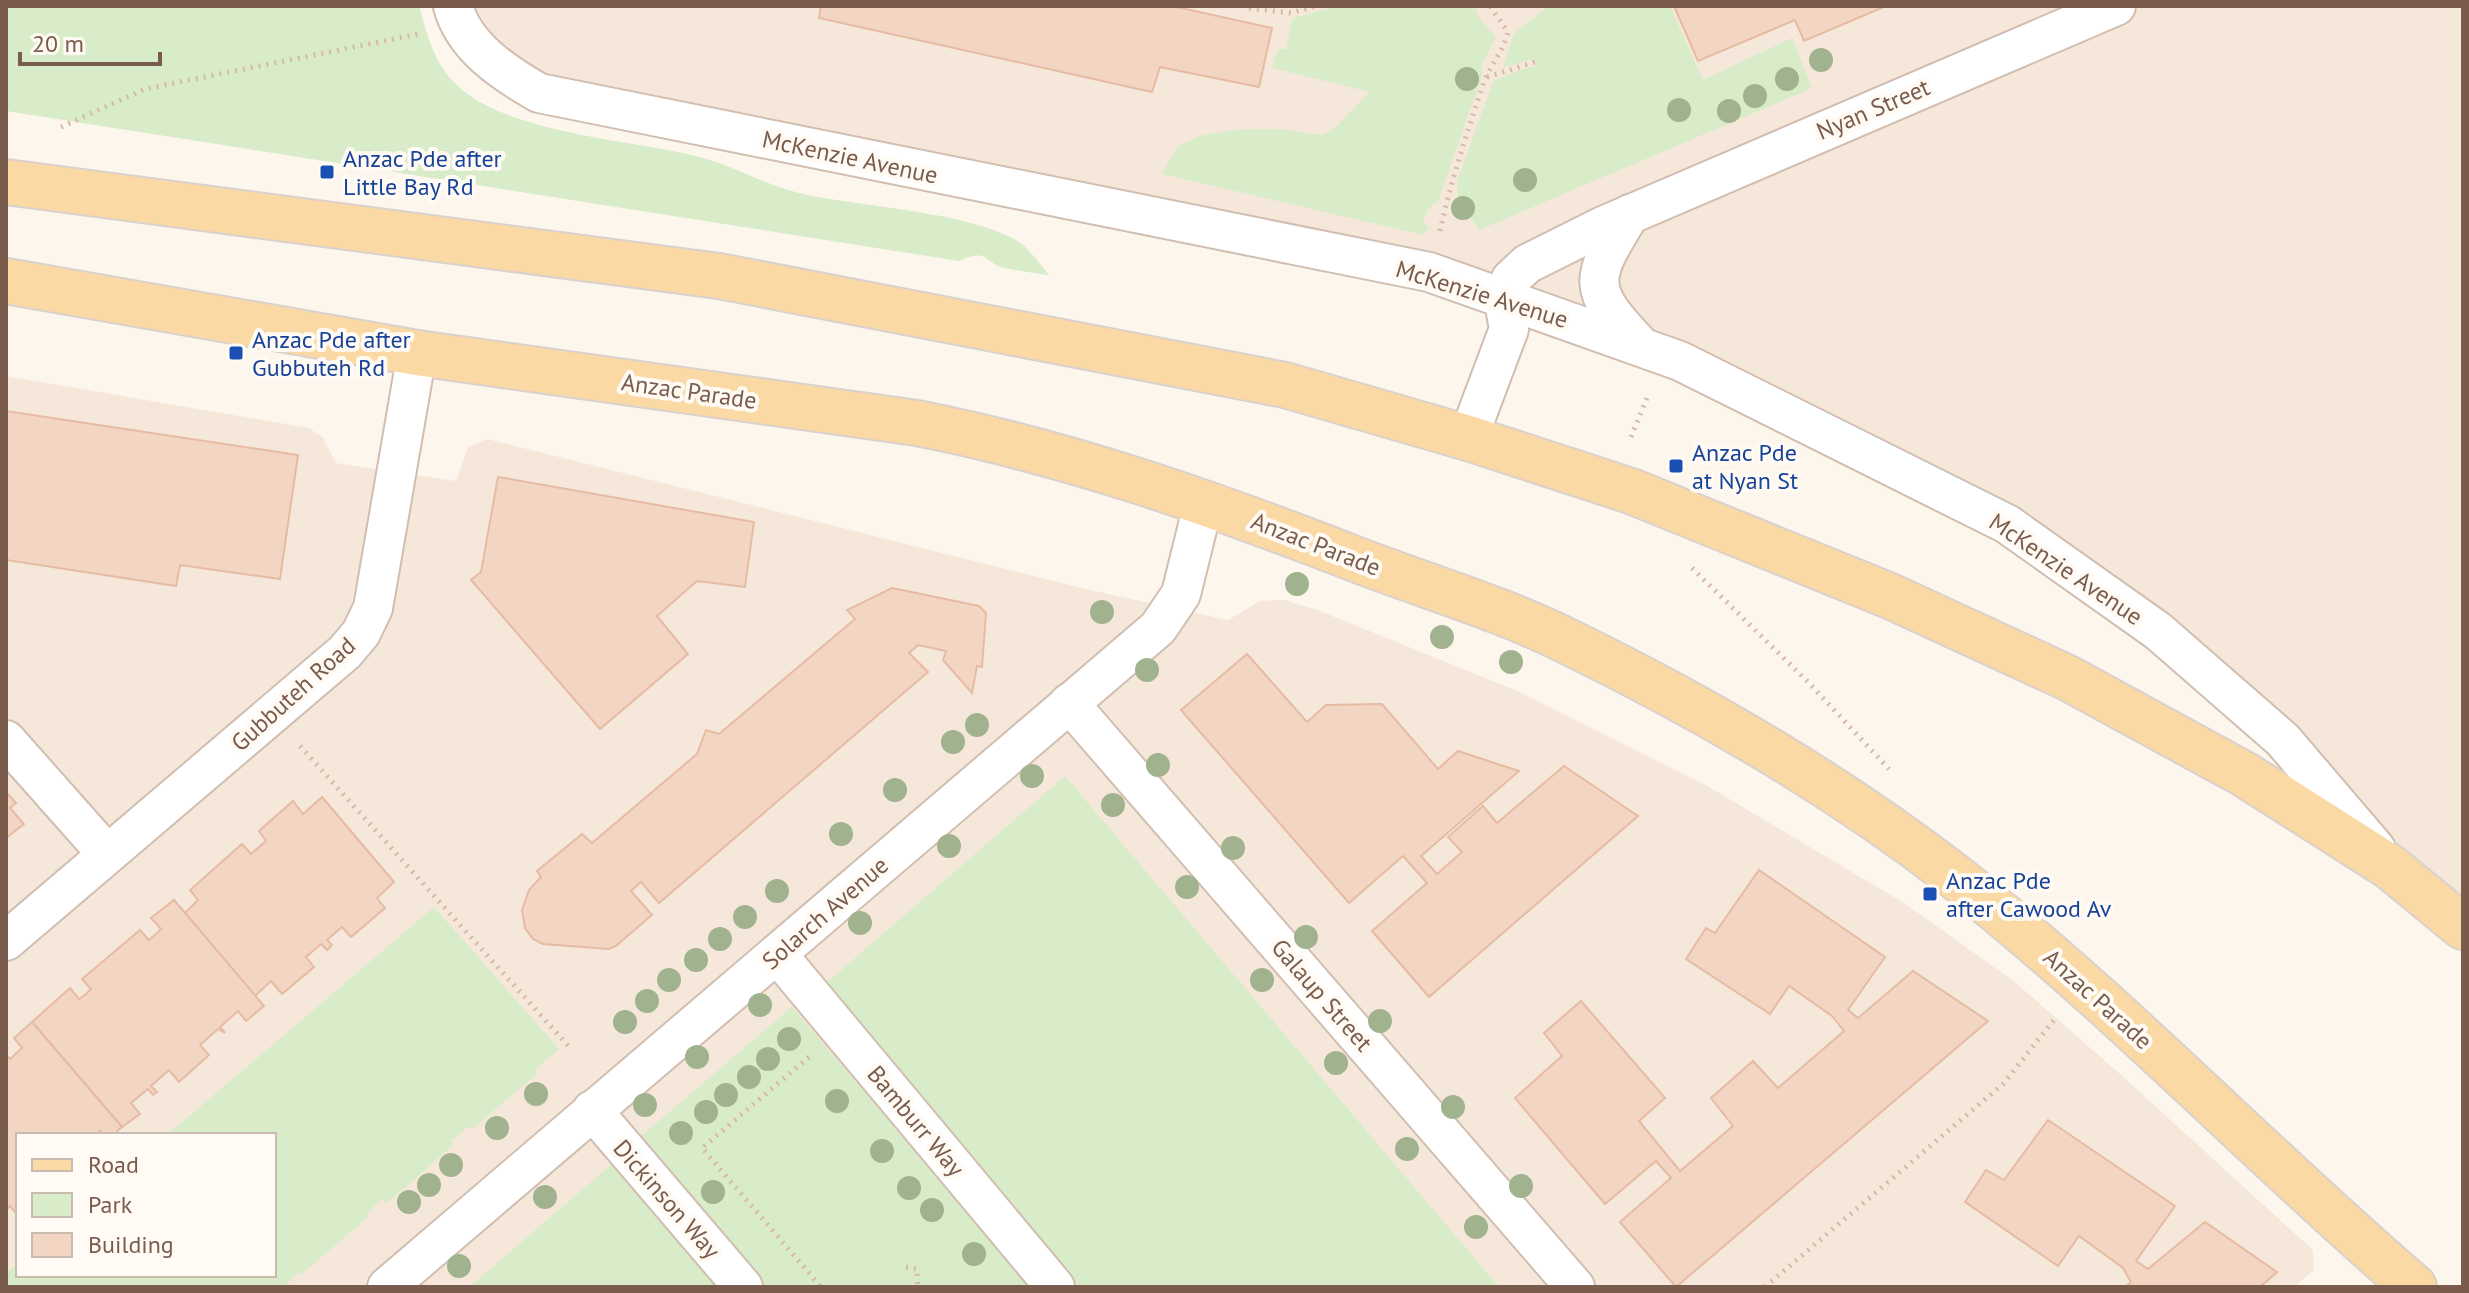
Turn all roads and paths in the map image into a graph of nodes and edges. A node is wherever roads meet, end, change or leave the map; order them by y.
1 (1316, 6) edge
2 (1490, 6) edge
3 (2116, 6) edge
4 (1249, 8) edge
5 (456, 16) edge
6 (1535, 62) dead end
7 (1486, 77) junction
8 (61, 127) dead end
9 (6, 182) edge
10 (1630, 214) junction
11 (1439, 236) dead end
12 (6, 281) edge
13 (1503, 296) junction
14 (1643, 348) junction
15 (417, 353) junction
16 (1468, 438) junction
17 (1204, 501) junction
18 (1691, 566) dead end
19 (1069, 703) junction
20 (272, 715) junction
21 (6, 740) edge
22 (1891, 772) dead end
23 (107, 854) junction
24 (2390, 867) junction
25 (2463, 927) edge
26 (6, 941) edge
27 (777, 954) junction
28 (2060, 1012) dead end
29 (841, 1031) junction
30 (571, 1049) dead end
31 (592, 1110) junction
32 (906, 1267) dead end
33 (2401, 1283) edge
34 (387, 1287) edge
35 (743, 1287) edge
36 (821, 1287) edge
37 (918, 1287) edge
38 (1055, 1287) edge
39 (1575, 1287) edge
40 (1765, 1287) edge

1 - 4 path
2 - 7 path
3 - 10 street, Nyan Street
5 - 8 path
5 - 13 street, McKenzie Avenue
6 - 7 path
7 - 11 path
9 - 16 main road
10 - 13 street, Nyan Street
10 - 14 street
12 - 15 main road, Anzac Parade
13 - 14 street, McKenzie Avenue
13 - 16 street
14 - 24 street, McKenzie Avenue
15 - 17 main road, Anzac Parade
15 - 20 street, Gubbuteh Road
16 - 24 main road
17 - 19 street, Solarch Avenue
17 - 33 main road, Anzac Parade
18 - 22 path
19 - 27 street, Solarch Avenue
19 - 39 street, Galaup Street
20 - 23 street, Gubbuteh Road
20 - 30 path
21 - 23 street
23 - 26 street, Gubbuteh Road
24 - 25 main road
27 - 29 street, Bamburr Way
27 - 31 street, Solarch Avenue
28 - 40 path
29 - 36 path
29 - 38 street, Bamburr Way
31 - 34 street, Solarch Avenue
31 - 35 street, Dickinson Way
32 - 37 path

